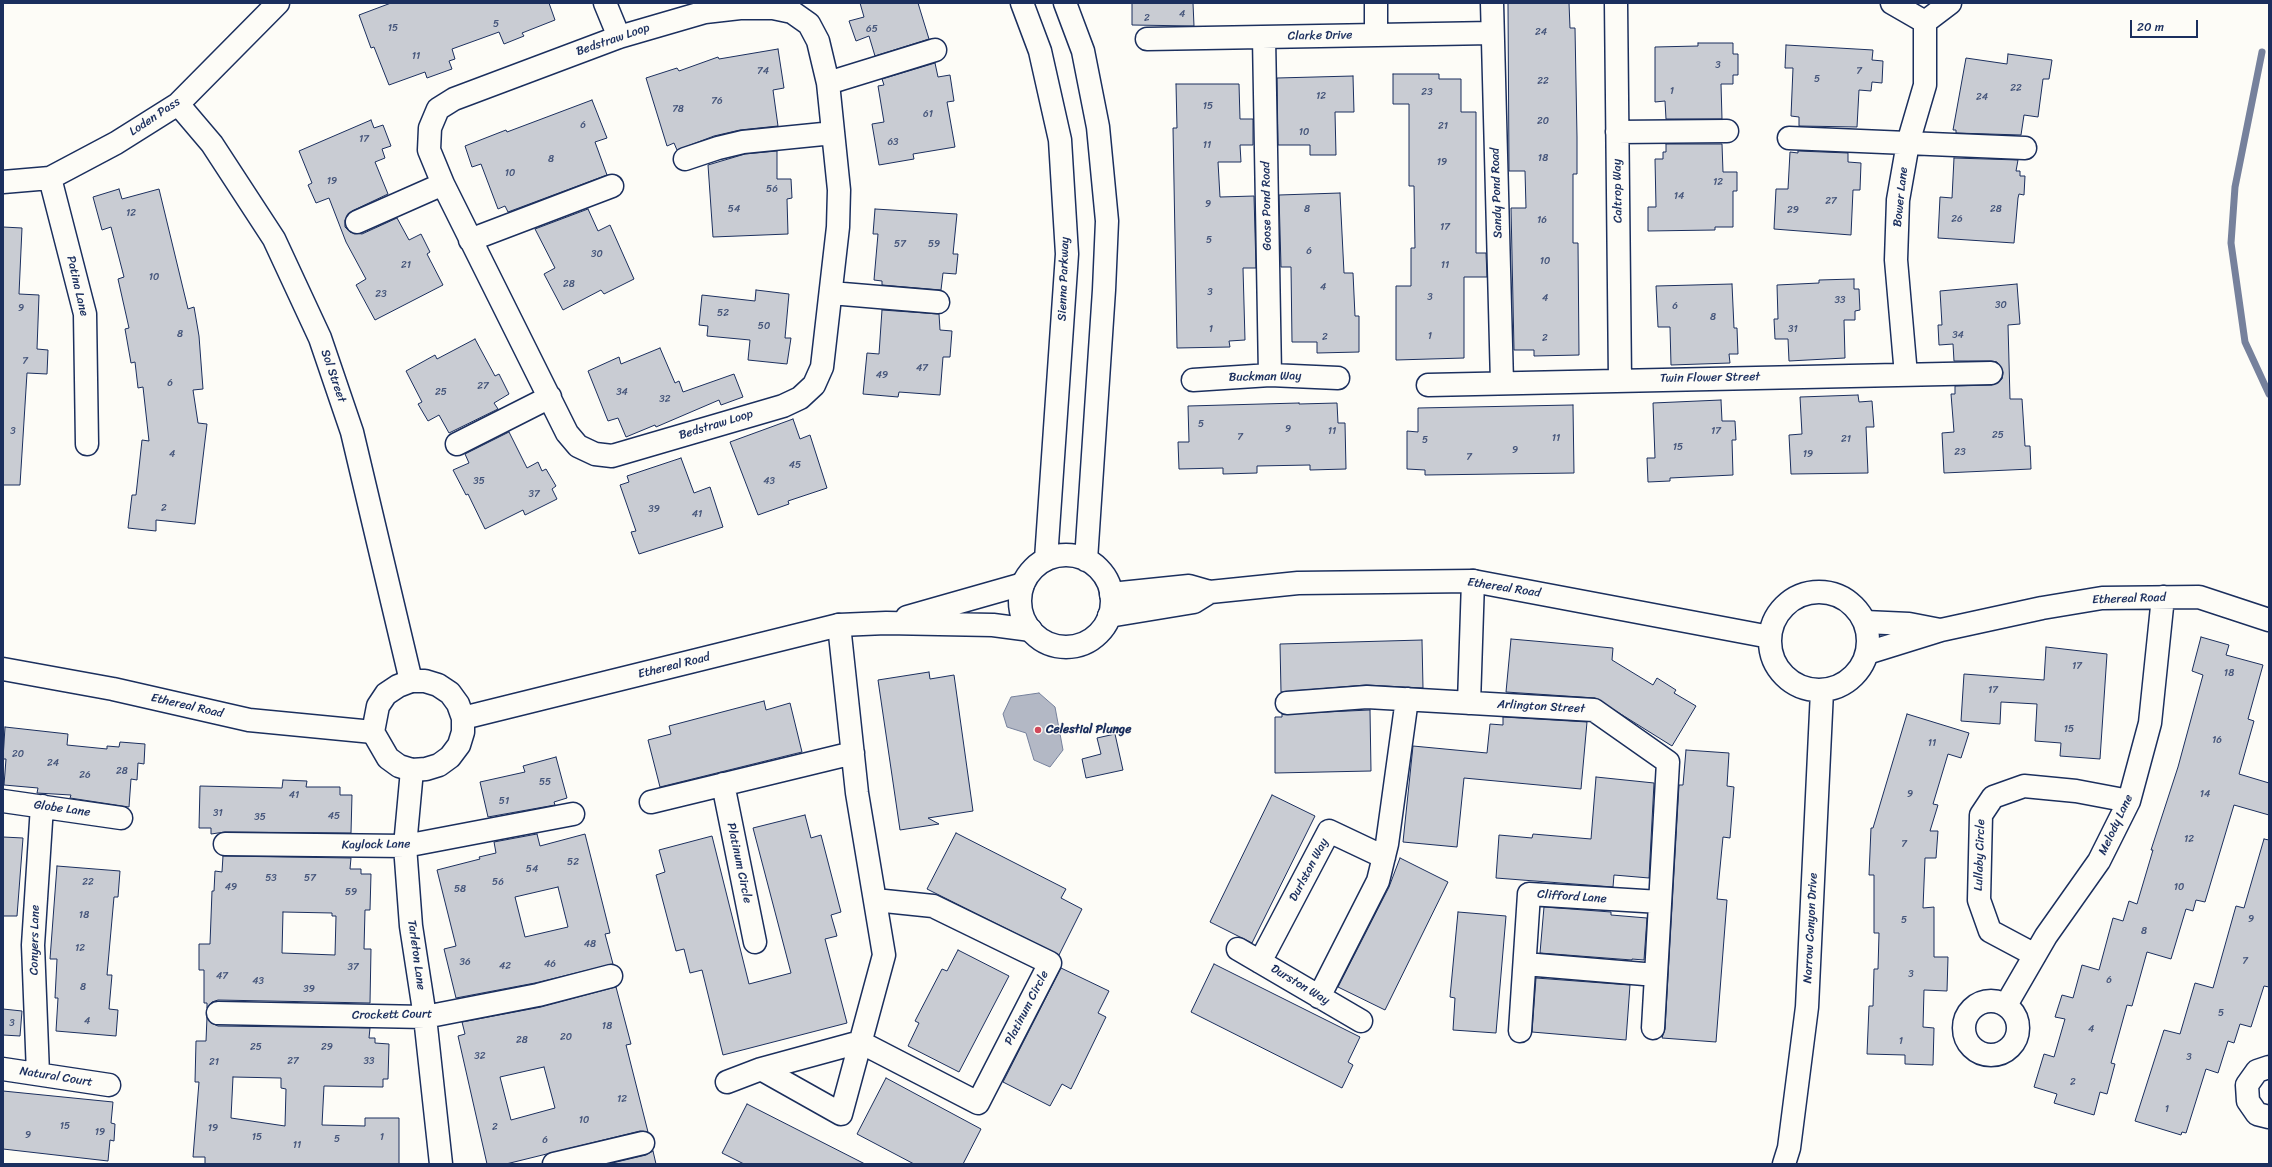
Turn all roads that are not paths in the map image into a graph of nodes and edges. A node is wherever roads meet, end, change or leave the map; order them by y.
1 (278, 3) edge
2 (605, 3) edge
3 (1022, 3) edge
4 (1065, 3) edge
5 (1376, 3) edge
6 (1492, 3) edge
7 (1616, 3) edge
8 (1892, 3) edge
9 (1950, 3) edge
10 (1925, 22) junction
11 (1492, 33) junction
12 (1376, 35) junction
13 (619, 37) junction
14 (1264, 37) junction
15 (1147, 39) dead end
16 (935, 50) dead end
17 (828, 83) junction
18 (178, 104) junction
19 (1727, 131) dead end
20 (1617, 132) junction
21 (833, 133) junction
22 (1789, 138) dead end
23 (1908, 143) junction
24 (2025, 148) dead end
25 (685, 159) dead end
26 (50, 178) junction
27 (3, 182) edge
28 (443, 184) junction
29 (612, 186) dead end
30 (357, 222) dead end
31 (470, 240) junction
32 (831, 293) junction
33 (938, 302) dead end
34 (1991, 374) dead end
35 (1270, 375) junction
36 (1906, 375) junction
37 (1338, 378) dead end
38 (1193, 380) dead end
39 (1620, 380) junction
40 (1502, 383) junction
41 (1428, 385) dead end
42 (550, 397) junction
43 (87, 444) dead end
44 (457, 444) dead end
45 (1046, 559) junction
46 (1086, 560) junction
47 (1473, 581) junction
48 (1023, 584) junction
49 (1210, 592) junction
50 (1111, 594) junction
51 (2163, 597) junction
52 (1109, 616) junction
53 (2269, 620) edge
54 (886, 622) junction
55 (1865, 622) junction
56 (839, 625) junction
57 (1031, 630) junction
58 (1941, 630) junction
59 (1770, 637) junction
60 (1867, 653) junction
61 (3, 669) edge
62 (411, 681) junction
63 (1822, 691) junction
64 (1407, 699) junction
65 (1287, 703) dead end
66 (1469, 703) junction
67 (463, 718) junction
68 (372, 732) junction
69 (853, 753) junction
70 (412, 770) junction
71 (723, 784) junction
72 (3, 800) edge
73 (2129, 801) junction
74 (651, 802) dead end
75 (42, 806) junction
76 (573, 814) dead end
77 (121, 818) dead end
78 (224, 844) dead end
79 (405, 846) junction
80 (1384, 857) junction
81 (875, 900) junction
82 (1660, 902) junction
83 (755, 942) dead end
84 (1238, 949) dead end
85 (2034, 954) junction
86 (1260, 962) junction
87 (1525, 964) junction
88 (1656, 975) junction
89 (611, 976) dead end
90 (1319, 996) junction
91 (2006, 1005) dead end
92 (218, 1013) dead end
93 (425, 1017) junction
94 (1361, 1021) dead end
95 (1653, 1028) dead end
96 (1520, 1031) dead end
97 (860, 1042) junction
98 (2269, 1067) edge
99 (3, 1068) edge
100 (760, 1068) junction
101 (38, 1074) junction
102 (727, 1082) dead end
103 (109, 1085) dead end
104 (2269, 1118) edge
105 (643, 1143) dead end
106 (441, 1164) edge
107 (554, 1164) edge
108 (1784, 1164) edge

1 - 18 street, Loden Pass
2 - 13 street
3 - 45 street, Sienna Parkway
4 - 46 street
5 - 12 street
6 - 11 street, Sandy Pond Road
7 - 20 street, Caltrop Way
8 - 10 street
9 - 10 street
10 - 23 street, Bower Lane
11 - 12 street, Clarke Drive
11 - 40 street, Sandy Pond Road
12 - 14 street, Clarke Drive
13 - 17 street, Bedstraw Loop
13 - 28 street, Bedstraw Loop
14 - 15 street, Clarke Drive
14 - 35 street, Goose Pond Road
16 - 17 street
17 - 21 street, Bedstraw Loop
18 - 26 street, Loden Pass
18 - 62 street, Sol Street
19 - 20 street
20 - 39 street, Caltrop Way
21 - 25 street
21 - 32 street, Bedstraw Loop
22 - 23 street
23 - 24 street
23 - 36 street, Bower Lane
26 - 27 street, Loden Pass
26 - 43 street, Patina Lane
28 - 30 street
28 - 31 street, Bedstraw Loop
29 - 31 street
31 - 42 street, Bedstraw Loop
32 - 33 street
32 - 42 street, Bedstraw Loop
34 - 36 street, Twin Flower Street
35 - 37 street, Buckman Way
35 - 38 street, Buckman Way
36 - 39 street, Twin Flower Street
39 - 40 street, Twin Flower Street
40 - 41 street, Twin Flower Street
42 - 44 street
45 - 46 street
45 - 48 street
46 - 50 street
47 - 49 street, Ethereal Road
47 - 59 street, Ethereal Road
47 - 66 street
48 - 54 street, Ethereal Road
48 - 57 street
49 - 50 street, Ethereal Road
49 - 52 street, Ethereal Road
50 - 52 street
51 - 53 street, Ethereal Road
51 - 58 street, Ethereal Road
51 - 73 street, Melody Lane
52 - 57 street
54 - 56 street, Ethereal Road
54 - 57 street, Ethereal Road
55 - 58 street, Ethereal Road
55 - 59 street
55 - 60 street
56 - 67 street, Ethereal Road
56 - 69 street
58 - 60 street, Ethereal Road
59 - 63 street
60 - 63 street
61 - 68 street, Ethereal Road
62 - 67 street
62 - 68 street
63 - 108 street, Narrow Canyon Drive
64 - 65 street, Arlington Street
64 - 66 street, Arlington Street
64 - 80 street
66 - 82 street, Arlington Street
67 - 70 street
68 - 70 street
69 - 71 street
69 - 81 street
70 - 79 street, Tarleton Lane
71 - 74 street
71 - 83 street, Platinum Circle
72 - 75 street, Globe Lane
73 - 85 street, Melody Lane
73 - 85 street, Lullaby Circle
75 - 77 street, Globe Lane
75 - 101 street, Conyers Lane
76 - 79 street, Kaylock Lane
78 - 79 street, Kaylock Lane
79 - 93 street, Tarleton Lane
80 - 86 street, Durlston Way
80 - 90 street
81 - 97 street
81 - 97 street, Platinum Circle
82 - 87 street, Clifford Lane
82 - 88 street
84 - 86 street, Durston Way
85 - 91 street, Melody Lane
86 - 90 street, Durston Way
87 - 88 street
87 - 96 street, Clifford Lane
88 - 95 street
89 - 93 street, Crockett Court
90 - 94 street, Durston Way
92 - 93 street, Crockett Court
93 - 106 street, Tarleton Lane
97 - 100 street
97 - 100 street
98 - 104 street
99 - 101 street, Natural Court
100 - 102 street
101 - 103 street, Natural Court
105 - 107 street

